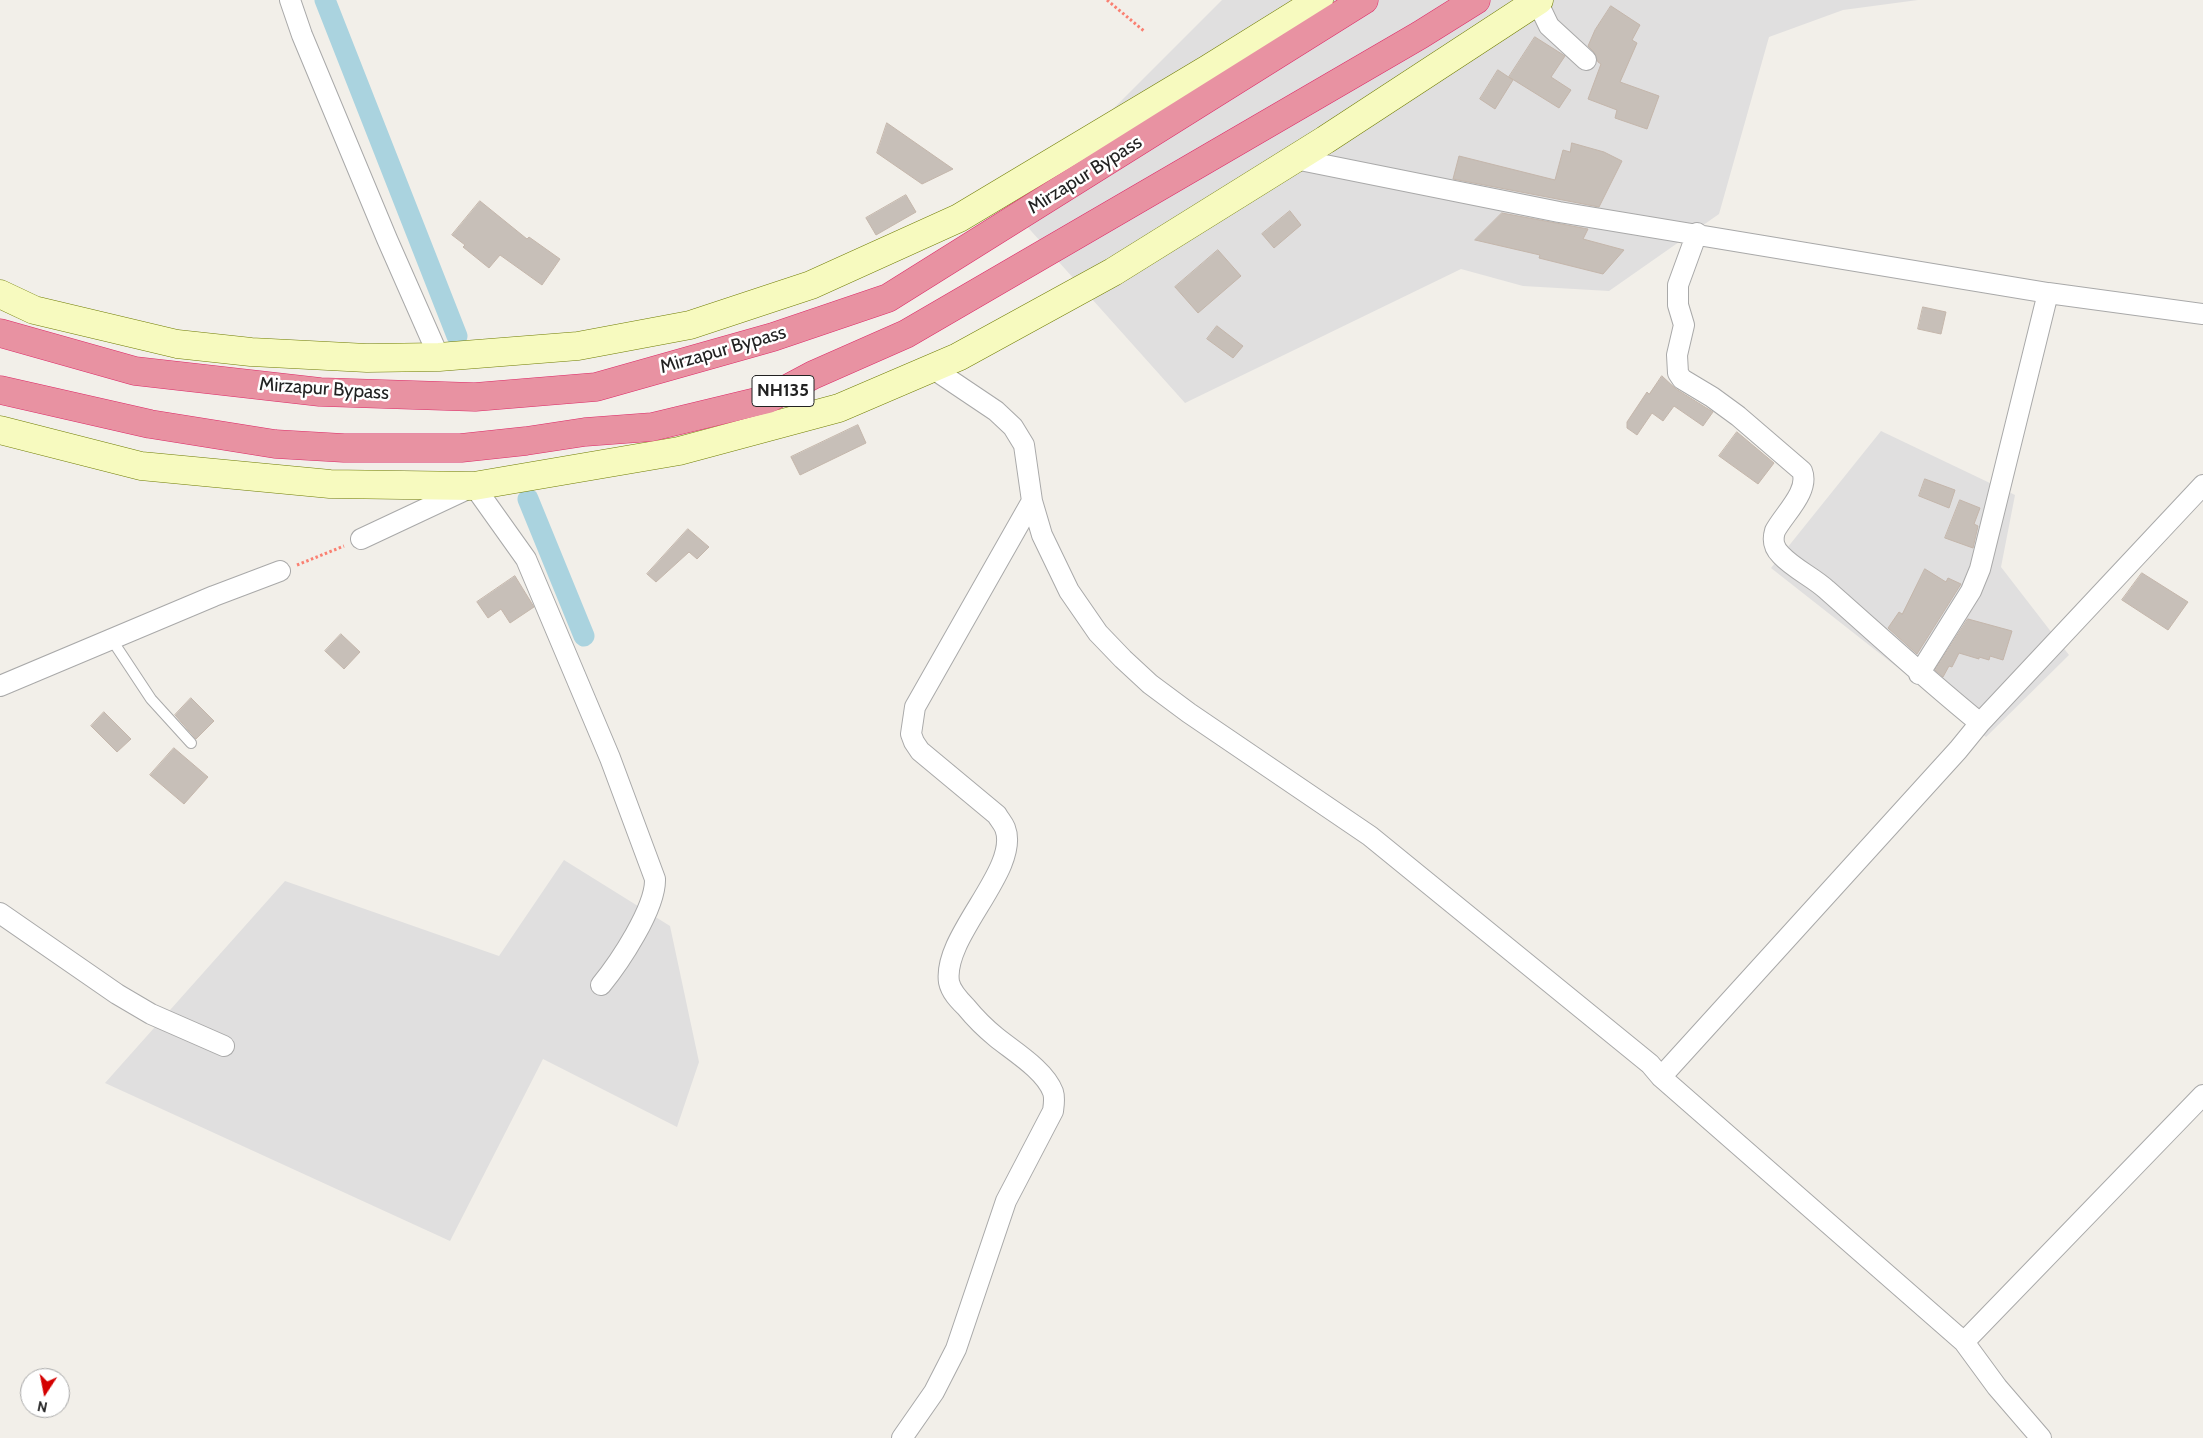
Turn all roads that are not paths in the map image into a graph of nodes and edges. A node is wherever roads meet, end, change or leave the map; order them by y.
1 (290, 0) edge
2 (1319, 0) edge
3 (1364, 0) edge
4 (1476, 0) edge
5 (1538, 1) edge
6 (1586, 60) dead end
7 (1305, 161) junction
8 (1697, 234) junction
9 (2048, 293) junction
10 (0, 294) edge
11 (2203, 314) edge
12 (0, 333) edge
13 (439, 357) junction
14 (932, 368) junction
15 (0, 390) edge
16 (0, 430) edge
17 (2203, 485) edge
18 (474, 486) junction
19 (1032, 502) junction
20 (361, 539) road end
21 (280, 571) road end
22 (112, 640) junction
23 (1919, 674) junction
24 (0, 686) edge
25 (1980, 724) junction
26 (191, 743) dead end
27 (0, 913) edge
28 (601, 985) dead end
29 (224, 1046) dead end
30 (1661, 1077) junction
31 (2203, 1095) edge
32 (1964, 1342) junction
33 (902, 1438) edge
34 (2041, 1438) edge

1 - 13 street
2 - 13 street
3 - 12 highway, Mirzapur Bypass
4 - 15 highway, NH135
5 - 6 street
5 - 7 street
7 - 8 street
7 - 14 street
8 - 9 street
8 - 23 street
9 - 11 street
9 - 23 street
10 - 13 street
14 - 18 street
14 - 19 street
16 - 18 street
17 - 25 street
18 - 20 street
18 - 28 street
19 - 30 street
19 - 33 street
21 - 22 street
22 - 24 street
22 - 26 lane
23 - 25 street
25 - 30 street
27 - 29 street
30 - 32 street
31 - 32 street
32 - 34 street

